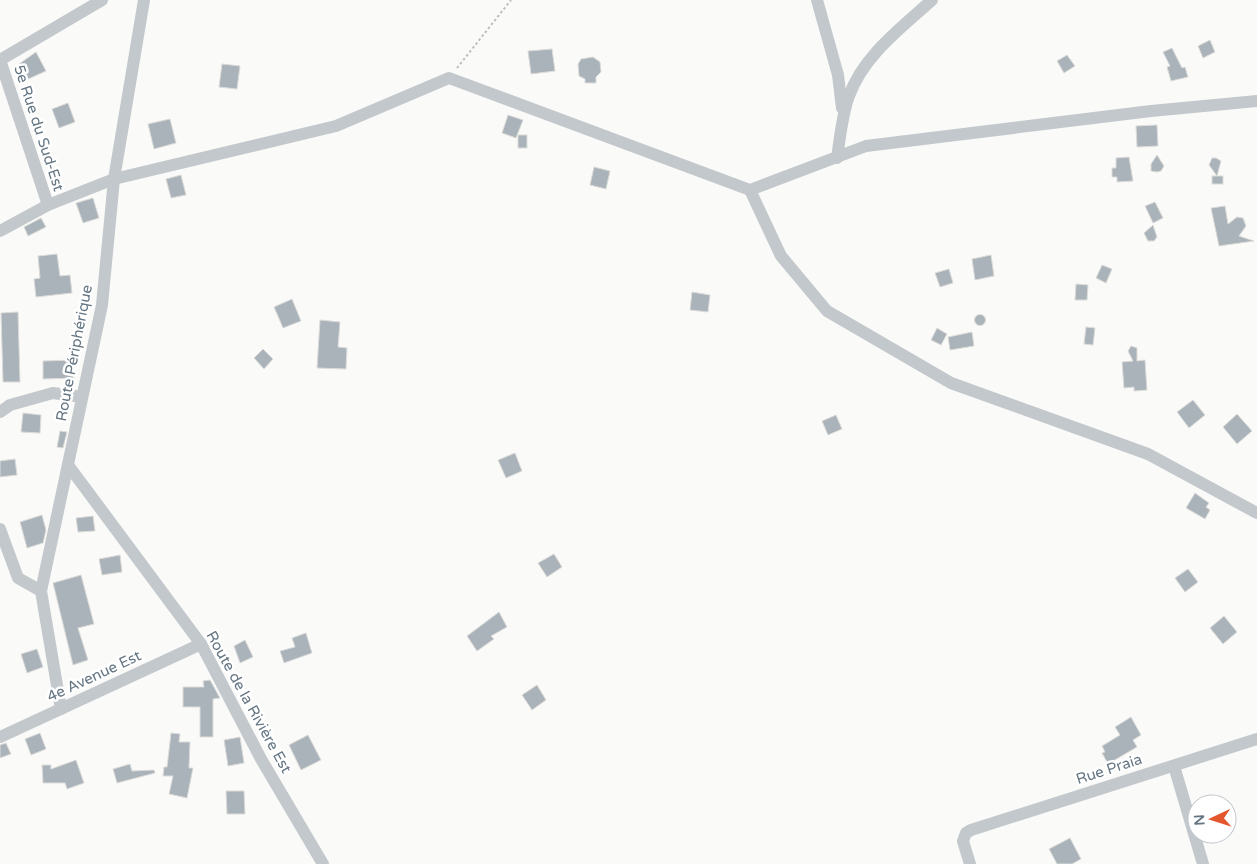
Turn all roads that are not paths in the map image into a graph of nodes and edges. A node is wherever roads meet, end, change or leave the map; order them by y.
1 (102, 0) edge
2 (144, 0) edge
3 (817, 0) edge
4 (932, 0) edge
5 (0, 60) edge
6 (1257, 101) edge
7 (842, 128) junction
8 (837, 158) junction
9 (114, 179) junction
10 (750, 190) junction
11 (48, 206) junction
12 (0, 231) edge
13 (82, 397) junction
14 (0, 412) edge
15 (68, 465) junction
16 (1257, 513) edge
17 (0, 529) edge
18 (41, 591) junction
19 (201, 644) junction
20 (61, 709) junction
21 (0, 737) edge
22 (1257, 739) edge
23 (1174, 766) junction
24 (323, 864) edge
25 (970, 864) edge
26 (1203, 864) edge

1 - 5 street
2 - 9 street, Route Périphérique
3 - 7 street
4 - 7 street
5 - 11 street, 5e Rue du Sud-Est
6 - 8 street
7 - 8 street
8 - 10 street
9 - 10 street
9 - 11 street
9 - 13 street, Route Périphérique
10 - 16 street
11 - 12 street
13 - 14 street
13 - 15 street, Route Périphérique
15 - 18 street, Route Périphérique
15 - 19 street, Route de la Rivière Est
17 - 18 street
18 - 20 street, Route Périphérique
19 - 20 street, 4e Avenue Est
19 - 24 street, Route de la Rivière Est
20 - 21 street, 4e Avenue Est
22 - 23 street, Rue Praia
23 - 25 street, Rue Praia
23 - 26 street

